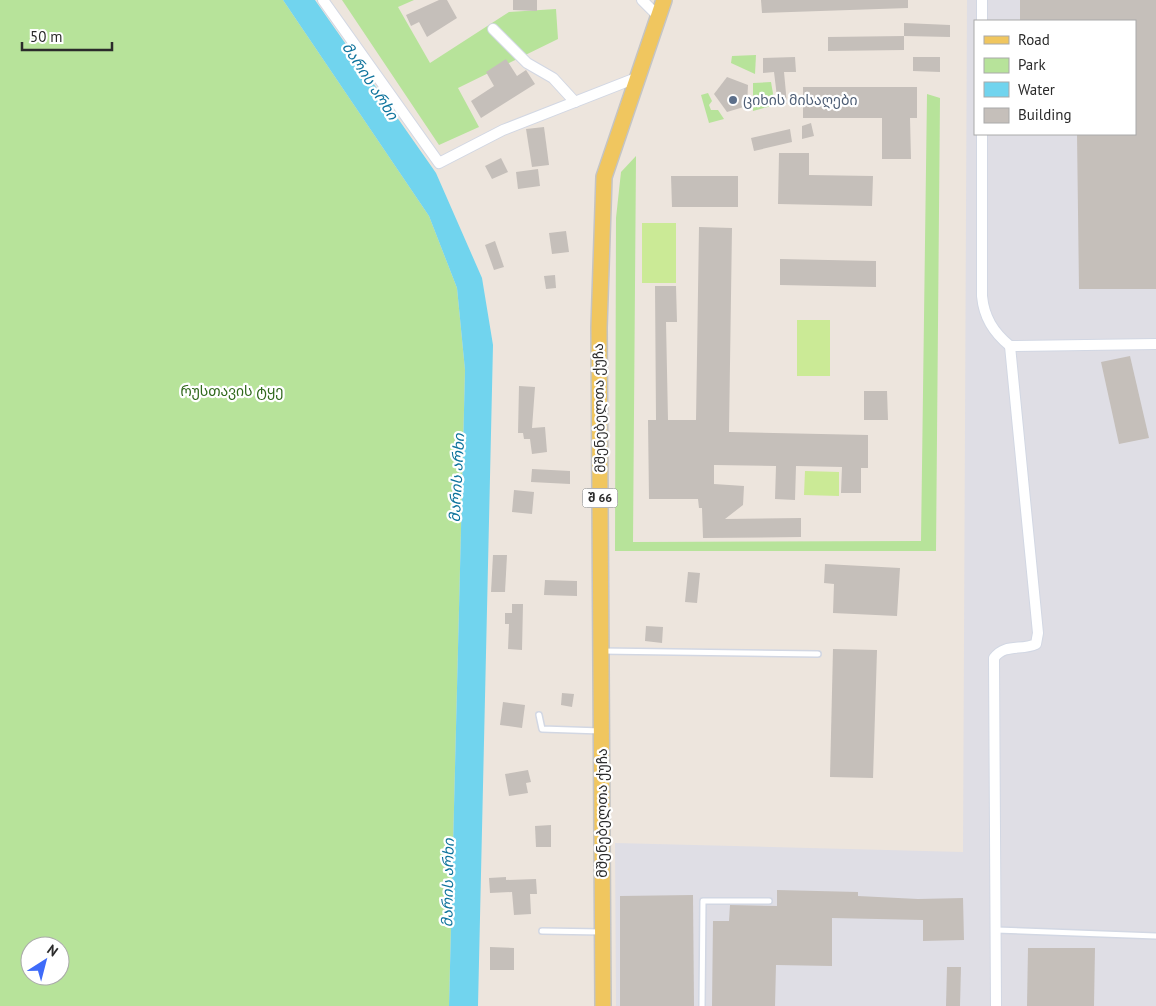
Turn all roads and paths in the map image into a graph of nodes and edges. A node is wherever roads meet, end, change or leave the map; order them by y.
1 (322, 0) edge
2 (642, 0) edge
3 (664, 0) edge
4 (982, 0) edge
5 (659, 16) junction
6 (982, 20) edge
7 (493, 29) dead end
8 (636, 78) junction
9 (575, 102) junction
10 (982, 135) edge
11 (1156, 344) edge
12 (1010, 346) junction
13 (601, 651) junction
14 (818, 654) dead end
15 (539, 714) dead end
16 (601, 731) junction
17 (769, 901) dead end
18 (996, 930) junction
19 (542, 931) dead end
20 (602, 932) junction
21 (1156, 936) edge
22 (603, 1006) edge
23 (702, 1006) edge
24 (996, 1006) edge

1 - 9 street
2 - 5 street
3 - 5 main road, მშენებელთა ქუჩა / შ 66
4 - 6 street
5 - 8 main road, მშენებელთა ქუჩა / შ 66
7 - 9 street
8 - 9 street
8 - 13 main road, მშენებელთა ქუჩა / შ 66
10 - 12 street
11 - 12 street
12 - 18 street
13 - 14 lane
13 - 16 main road, მშენებელთა ქუჩა / შ 66
15 - 16 lane
16 - 20 main road, მშენებელთა ქუჩა / შ 66
17 - 23 lane
18 - 21 lane
18 - 24 street
19 - 20 lane
20 - 22 main road, მშენებელთა ქუჩა / შ 66

